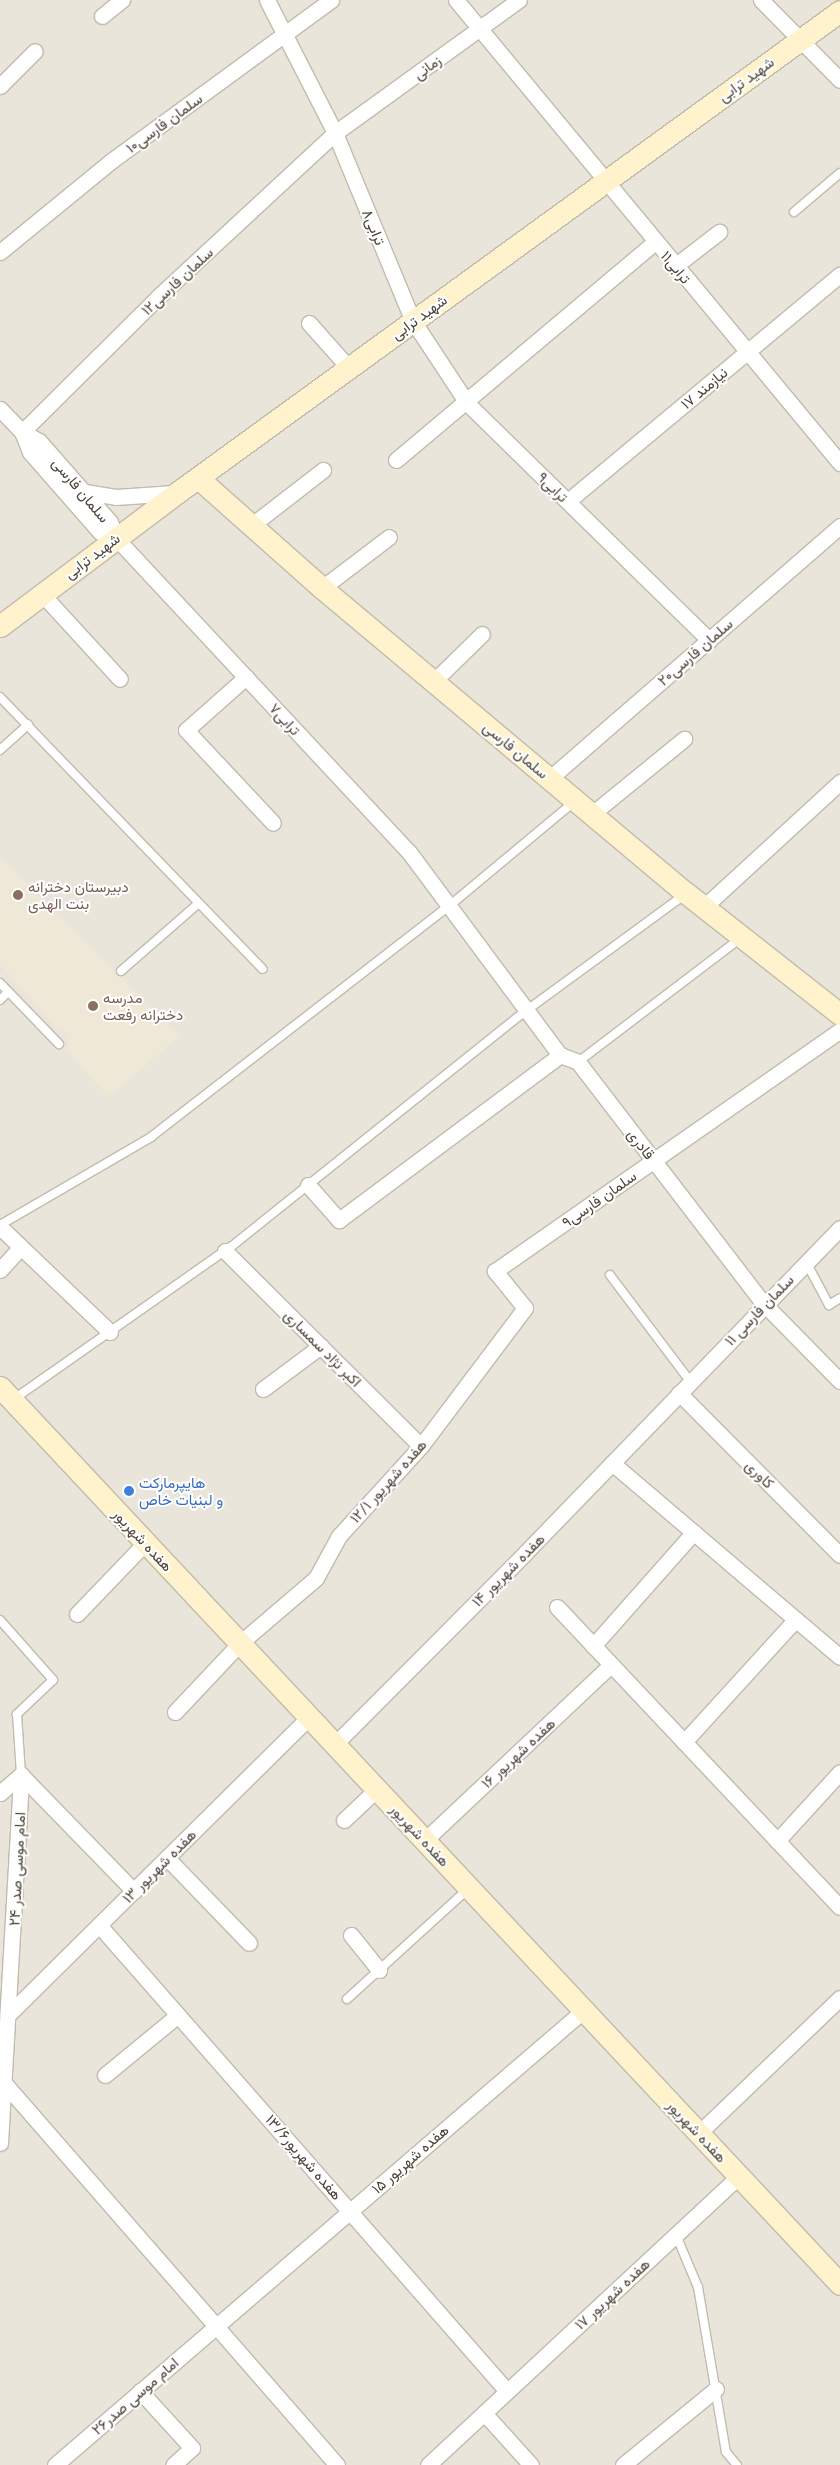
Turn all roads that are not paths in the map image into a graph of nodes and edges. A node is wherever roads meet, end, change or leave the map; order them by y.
1 (122, 0) edge
2 (267, 0) edge
3 (331, 0) edge
4 (456, 0) edge
5 (519, 0) edge
6 (761, 0) edge
7 (840, 11) edge
8 (102, 16) dead end
9 (480, 29) junction
10 (285, 35) junction
11 (799, 41) junction
12 (35, 51) dead end
13 (840, 80) edge
14 (0, 86) edge
15 (335, 133) junction
16 (840, 173) edge
17 (605, 182) junction
18 (794, 212) dead end
19 (719, 232) dead end
20 (655, 242) junction
21 (0, 252) edge
22 (675, 266) junction
23 (840, 274) edge
24 (413, 322) junction
25 (309, 323) dead end
26 (747, 352) junction
27 (349, 368) junction
28 (467, 403) junction
29 (0, 409) edge
30 (22, 432) junction
31 (396, 460) dead end
32 (840, 463) edge
33 (323, 470) dead end
34 (198, 478) junction
35 (85, 492) junction
36 (178, 492) junction
37 (568, 501) junction
38 (252, 525) junction
39 (840, 526) edge
40 (388, 537) dead end
41 (116, 538) junction
42 (322, 588) junction
43 (42, 594) junction
44 (0, 626) edge
45 (482, 634) dead end
46 (709, 640) junction
47 (246, 677) junction
48 (120, 679) dead end
49 (434, 681) junction
50 (0, 697) edge
51 (28, 725) junction
52 (684, 739) dead end
53 (0, 750) edge
54 (550, 778) junction
55 (840, 782) edge
56 (576, 800) junction
57 (592, 814) junction
58 (274, 823) dead end
59 (686, 893) junction
60 (199, 903) junction
61 (448, 906) junction
62 (704, 907) junction
63 (742, 937) junction
64 (263, 969) dead end
65 (121, 971) dead end
66 (0, 983) edge
67 (8, 992) junction
68 (0, 1000) edge
69 (527, 1010) junction
70 (839, 1016) edge
71 (59, 1044) dead end
72 (560, 1055) junction
73 (578, 1062) junction
74 (654, 1160) junction
75 (308, 1185) junction
76 (0, 1226) edge
77 (840, 1228) edge
78 (22, 1247) junction
79 (225, 1251) junction
80 (806, 1262) junction
81 (0, 1270) edge
82 (610, 1275) dead end
83 (840, 1298) edge
84 (764, 1304) junction
85 (525, 1308) joint
86 (110, 1332) junction
87 (321, 1346) junction
88 (690, 1381) junction
89 (840, 1381) edge
90 (263, 1389) dead end
91 (6, 1393) edge
92 (680, 1393) junction
93 (421, 1446) junction
94 (612, 1463) junction
95 (694, 1532) junction
96 (146, 1542) junction
97 (840, 1554) edge
98 (557, 1608) dead end
99 (77, 1614) dead end
100 (796, 1619) junction
101 (0, 1620) edge
102 (240, 1643) junction
103 (593, 1646) junction
104 (840, 1657) edge
105 (611, 1665) junction
106 (175, 1712) dead end
107 (309, 1717) junction
108 (684, 1742) junction
109 (335, 1744) junction
110 (840, 1772) edge
111 (21, 1775) junction
112 (377, 1789) junction
113 (0, 1793) edge
114 (344, 1820) dead end
115 (425, 1840) junction
116 (777, 1841) junction
117 (167, 1858) junction
118 (469, 1888) junction
119 (134, 1891) junction
120 (840, 1907) edge
121 (99, 1925) junction
122 (351, 1935) dead end
123 (249, 1942) dead end
124 (379, 1970) junction
125 (840, 1998) edge
126 (348, 1999) dead end
127 (584, 2010) junction
128 (9, 2014) junction
129 (178, 2014) junction
130 (105, 2075) dead end
131 (4, 2083) junction
132 (1, 2112) edge
133 (699, 2133) junction
134 (0, 2143) edge
135 (739, 2176) junction
136 (350, 2210) junction
137 (676, 2234) junction
138 (840, 2284) edge
139 (214, 2327) junction
140 (716, 2389) junction
141 (140, 2391) junction
142 (507, 2391) junction
143 (484, 2413) junction
144 (55, 2465) edge
145 (173, 2465) edge
146 (337, 2465) edge
147 (428, 2465) edge
148 (531, 2465) edge
149 (623, 2465) edge
150 (737, 2465) edge

1 - 8 street
2 - 10 street, ترابی۸
3 - 10 street, سلمان فارسی۱۰
4 - 9 street, ترابی۱۱
5 - 9 street, زمانی
6 - 11 street
7 - 11 street, شهید ترابی
9 - 15 street, زمانی
9 - 17 street, ترابی۱۱
10 - 15 street, ترابی۸
10 - 21 street, سلمان فارسی۱۰
11 - 13 street
11 - 17 street, شهید ترابی
12 - 14 street
15 - 24 street, ترابی۸
15 - 30 street, سلمان فارسی۱۲
16 - 18 lane
17 - 20 street, ترابی۱۱
17 - 24 street, شهید ترابی
19 - 22 street
20 - 22 street, ترابی۱۱
20 - 28 street
22 - 26 street, ترابی۱۱
23 - 26 street, نیازمند ۱۷
24 - 27 street, شهید ترابی
24 - 28 street, ترابی۹
25 - 27 street
26 - 32 street, ترابی۱۱
26 - 37 street, نیازمند ۱۷
27 - 34 street, شهید ترابی
28 - 31 street
28 - 37 street, ترابی۹
29 - 30 street, سلمان فارسی
30 - 35 street, سلمان فارسی
30 - 41 street, سلمان فارسی
33 - 38 street
34 - 36 street, شهید ترابی
34 - 38 street, سلمان فارسی
35 - 36 street
35 - 41 street, سلمان فارسی
36 - 41 street, شهید ترابی
37 - 46 street, ترابی۹
38 - 42 street, سلمان فارسی
39 - 46 street, سلمان فارسی۲۰
40 - 42 street
41 - 43 street, شهید ترابی
41 - 47 street, ترابی۷
42 - 49 street, سلمان فارسی
43 - 44 street, شهید ترابی
43 - 48 street
45 - 49 street
46 - 54 street, سلمان فارسی۲۰
47 - 58 street
47 - 61 street, ترابی۷
49 - 54 street, سلمان فارسی
50 - 51 lane
51 - 53 lane
51 - 60 lane
52 - 57 street
54 - 56 street, سلمان فارسی
55 - 62 street
56 - 57 street, سلمان فارسی
56 - 61 lane
57 - 59 street, سلمان فارسی
59 - 62 street, سلمان فارسی
59 - 69 lane
60 - 64 lane
60 - 65 lane
61 - 69 street
61 - 76 lane
62 - 63 street, سلمان فارسی
63 - 70 street, سلمان فارسی
63 - 73 lane
66 - 67 lane
67 - 68 lane
67 - 71 lane
69 - 72 street
69 - 75 lane
70 - 74 street, سلمان فارسی۹
72 - 73 street
72 - 75 street
73 - 74 street, قادری
74 - 84 street, قادری
74 - 85 street, سلمان فارسی۹
75 - 79 lane
76 - 78 street
77 - 80 street, سلمان فارسی ۱۱
78 - 81 street
78 - 86 street
79 - 86 lane
79 - 87 street, اکبر نژاد سمساری
80 - 83 lane
80 - 84 street, سلمان فارسی ۱۱
82 - 88 lane
84 - 88 street, سلمان فارسی ۱۱
84 - 89 street, قادری
85 - 93 street, هفده شهریور ۱۲/۱
86 - 91 lane
87 - 90 street
87 - 93 street, اکبر نژاد سمساری
88 - 92 street, سلمان فارسی ۱۱
91 - 96 street, هفده شهریور
92 - 94 street, هفده شهریور ۱۴
92 - 97 street, کاوری
93 - 102 street, هفده شهریور ۱۲/۱
94 - 95 street
94 - 109 street, هفده شهریور ۱۴
95 - 100 street
95 - 103 street
96 - 99 street
96 - 102 street, هفده شهریور
98 - 103 street
100 - 104 street
100 - 108 street
101 - 111 lane
102 - 106 street, هفده شهریور ۱۲/۱
102 - 107 street, هفده شهریور
103 - 105 street
105 - 108 street
105 - 115 street, هفده شهریور ۱۶
107 - 109 street, هفده شهریور
107 - 117 street, هفده شهریور ۱۳
108 - 116 street
109 - 112 street, هفده شهریور
110 - 116 street
111 - 113 street
111 - 119 street
111 - 128 street, امام موسی صدر ۲۴
112 - 114 street
112 - 115 street, هفده شهریور
115 - 118 street, هفده شهریور
116 - 120 street
117 - 119 street, هفده شهریور ۱۳
117 - 123 street
118 - 124 lane
118 - 127 street, هفده شهریور
119 - 121 street, هفده شهریور ۱۳
121 - 128 street, هفده شهریور ۱۳
121 - 129 street, هفده شهریور۱۳/۶
122 - 124 street
124 - 126 lane
125 - 133 street
127 - 133 street, هفده شهریور
127 - 136 street, هفده شهریور ۱۵
128 - 131 street, امام موسی صدر ۲۴
129 - 130 street
129 - 136 street, هفده شهریور۱۳/۶
131 - 132 street, امام موسی صدر ۲۴
131 - 139 street
132 - 134 street, امام موسی صدر ۲۴
133 - 135 street, هفده شهریور
135 - 137 street, هفده شهریور ۱۷
135 - 138 street, هفده شهریور
136 - 139 street, هفده شهریور ۱۵
136 - 142 street, هفده شهریور۱۳/۶
137 - 140 lane
137 - 142 street, هفده شهریور ۱۷
139 - 141 street, امام موسی صدر۲۶
139 - 146 street
140 - 149 street
140 - 150 lane
141 - 144 street, امام موسی صدر۲۶
141 - 145 street
142 - 143 street, هفده شهریور ۱۷
143 - 147 street, هفده شهریور ۱۷
143 - 148 street

